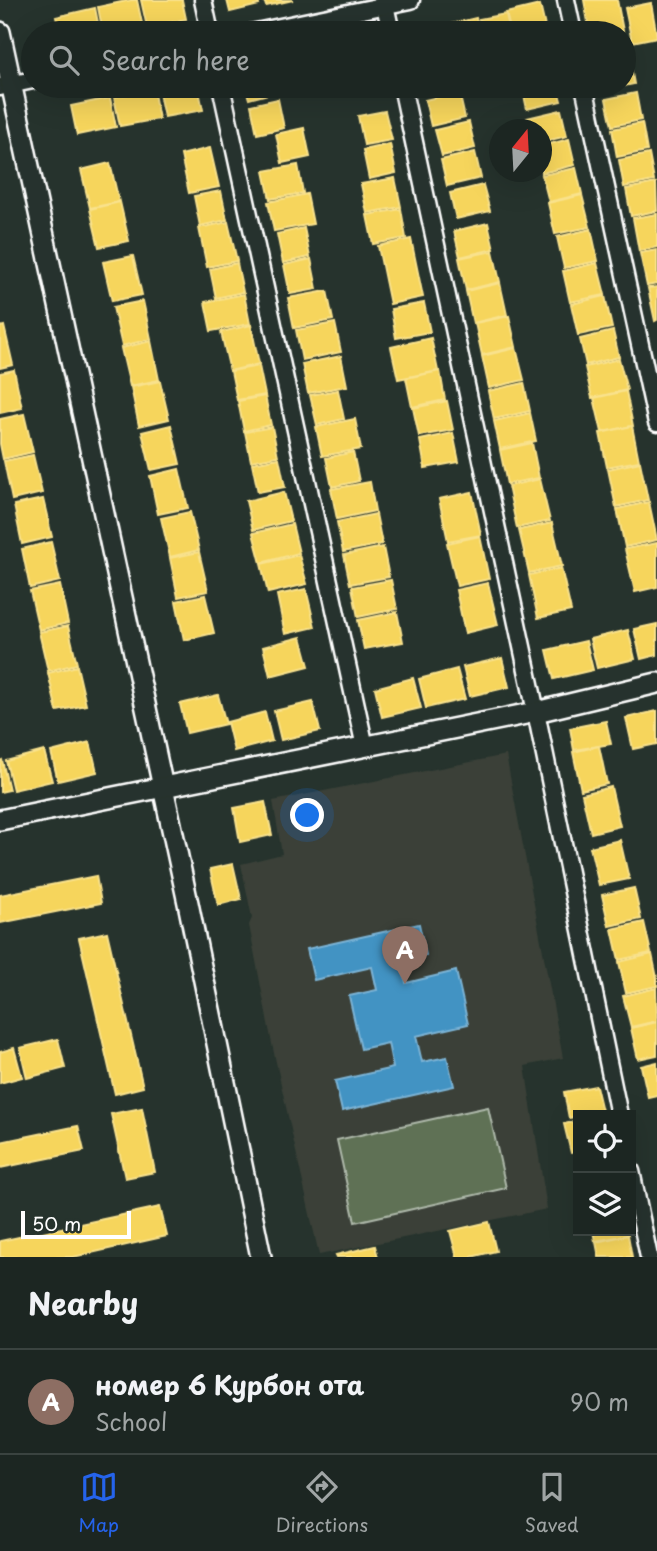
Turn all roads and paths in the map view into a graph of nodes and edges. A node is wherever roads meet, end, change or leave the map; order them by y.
1 (203, 0) edge
2 (411, 0) edge
3 (566, 0) edge
4 (384, 3) edge
5 (207, 21) edge
6 (304, 21) edge
7 (388, 21) edge
8 (570, 21) edge
9 (0, 32) edge
10 (6, 86) edge
11 (224, 98) edge
12 (405, 98) edge
13 (587, 98) edge
14 (657, 423) edge
15 (657, 683) edge
16 (536, 712) junction
17 (365, 747) junction
18 (163, 786) junction
19 (0, 820) edge
20 (618, 1110) edge
21 (631, 1173) edge
22 (261, 1257) edge
23 (649, 1257) edge

1 - 5 street
2 - 4 street
3 - 8 street
4 - 6 street
4 - 7 street
9 - 10 street
10 - 18 street
11 - 17 street
12 - 16 street
13 - 14 street
15 - 16 street
16 - 17 street
16 - 20 street
17 - 18 street
18 - 19 street
18 - 22 street
21 - 23 street

